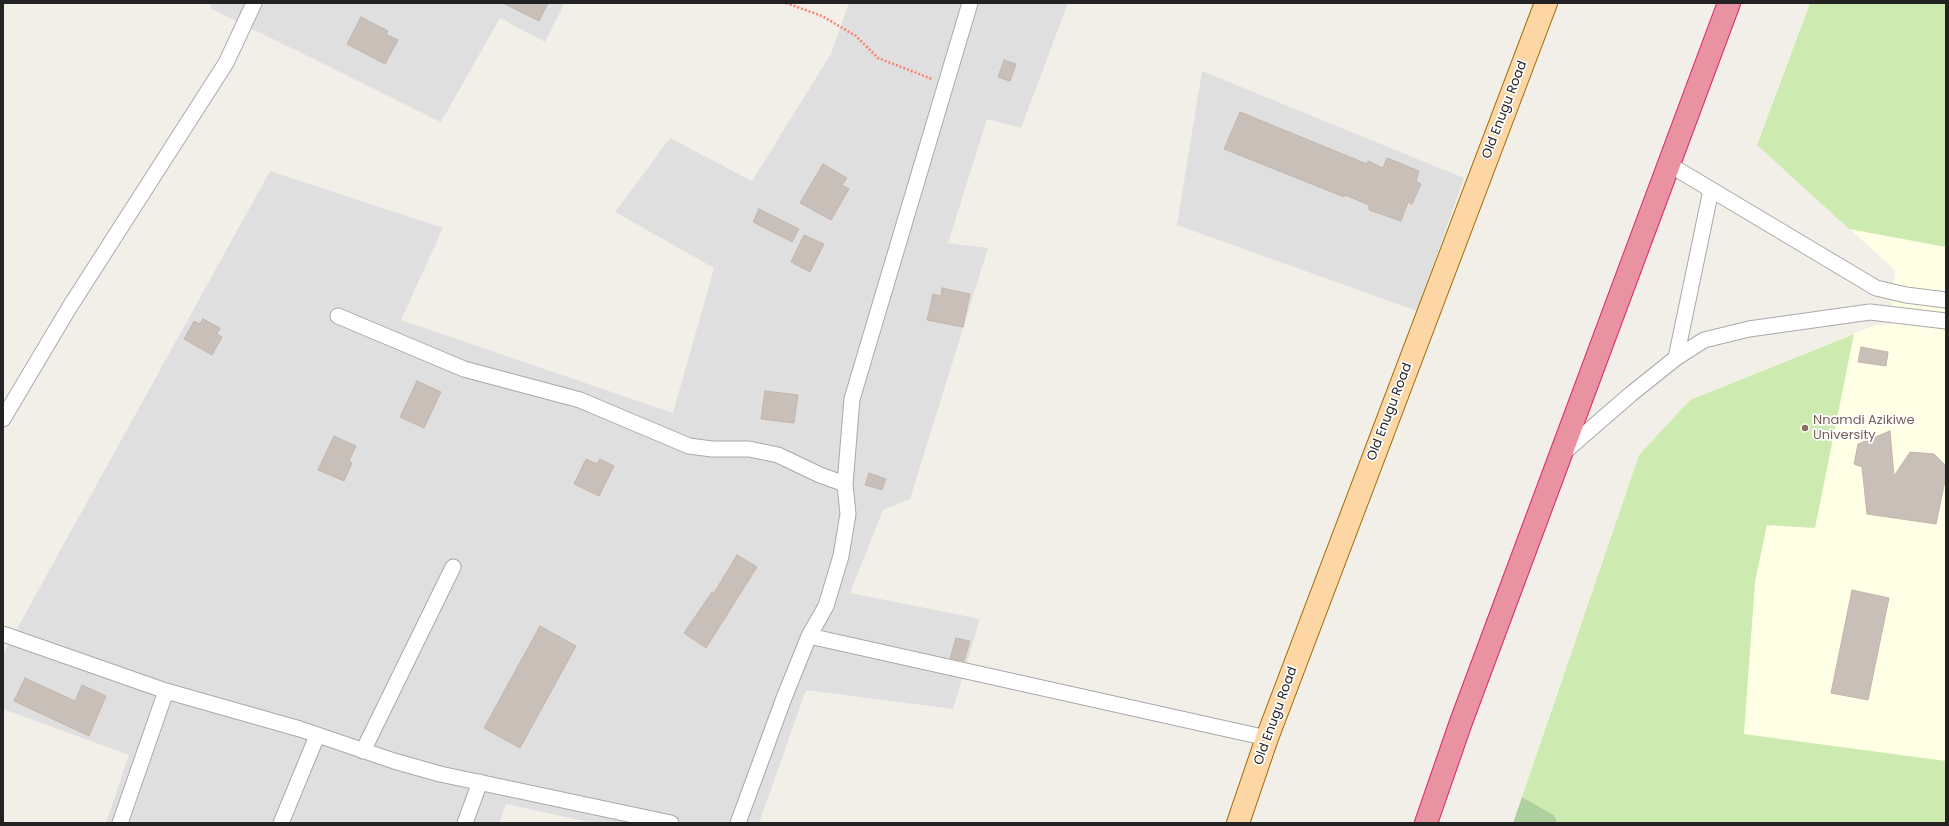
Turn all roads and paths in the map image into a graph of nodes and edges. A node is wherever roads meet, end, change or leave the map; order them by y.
1 (254, 3) edge
2 (786, 3) edge
3 (970, 3) edge
4 (1546, 3) edge
5 (1729, 3) edge
6 (947, 79) junction
7 (1670, 165) junction
8 (1711, 190) junction
9 (1946, 300) edge
10 (338, 316) dead end
11 (1946, 321) edge
12 (1676, 358) junction
13 (3, 419) edge
14 (1562, 454) junction
15 (845, 484) junction
16 (453, 567) dead end
17 (3, 634) edge
18 (809, 636) junction
19 (166, 691) junction
20 (317, 736) junction
21 (1267, 738) junction
22 (363, 751) junction
23 (480, 782) junction
24 (120, 823) edge
25 (281, 823) edge
26 (465, 823) edge
27 (671, 823) edge
28 (738, 823) edge
29 (1238, 823) edge
30 (1426, 823) edge

1 - 13 street
2 - 6 path
3 - 6 street
4 - 21 main road, Old Enugu Road
5 - 7 highway
6 - 15 street
7 - 8 street
7 - 14 highway
8 - 9 street
8 - 12 street
10 - 15 street
11 - 12 street
12 - 14 street
14 - 30 highway
15 - 18 street
16 - 22 street
17 - 19 street
18 - 21 street
18 - 28 street
19 - 20 street
19 - 24 street
20 - 22 street
20 - 25 street
21 - 29 main road, Old Enugu Road
22 - 23 street
23 - 26 street
23 - 27 street

